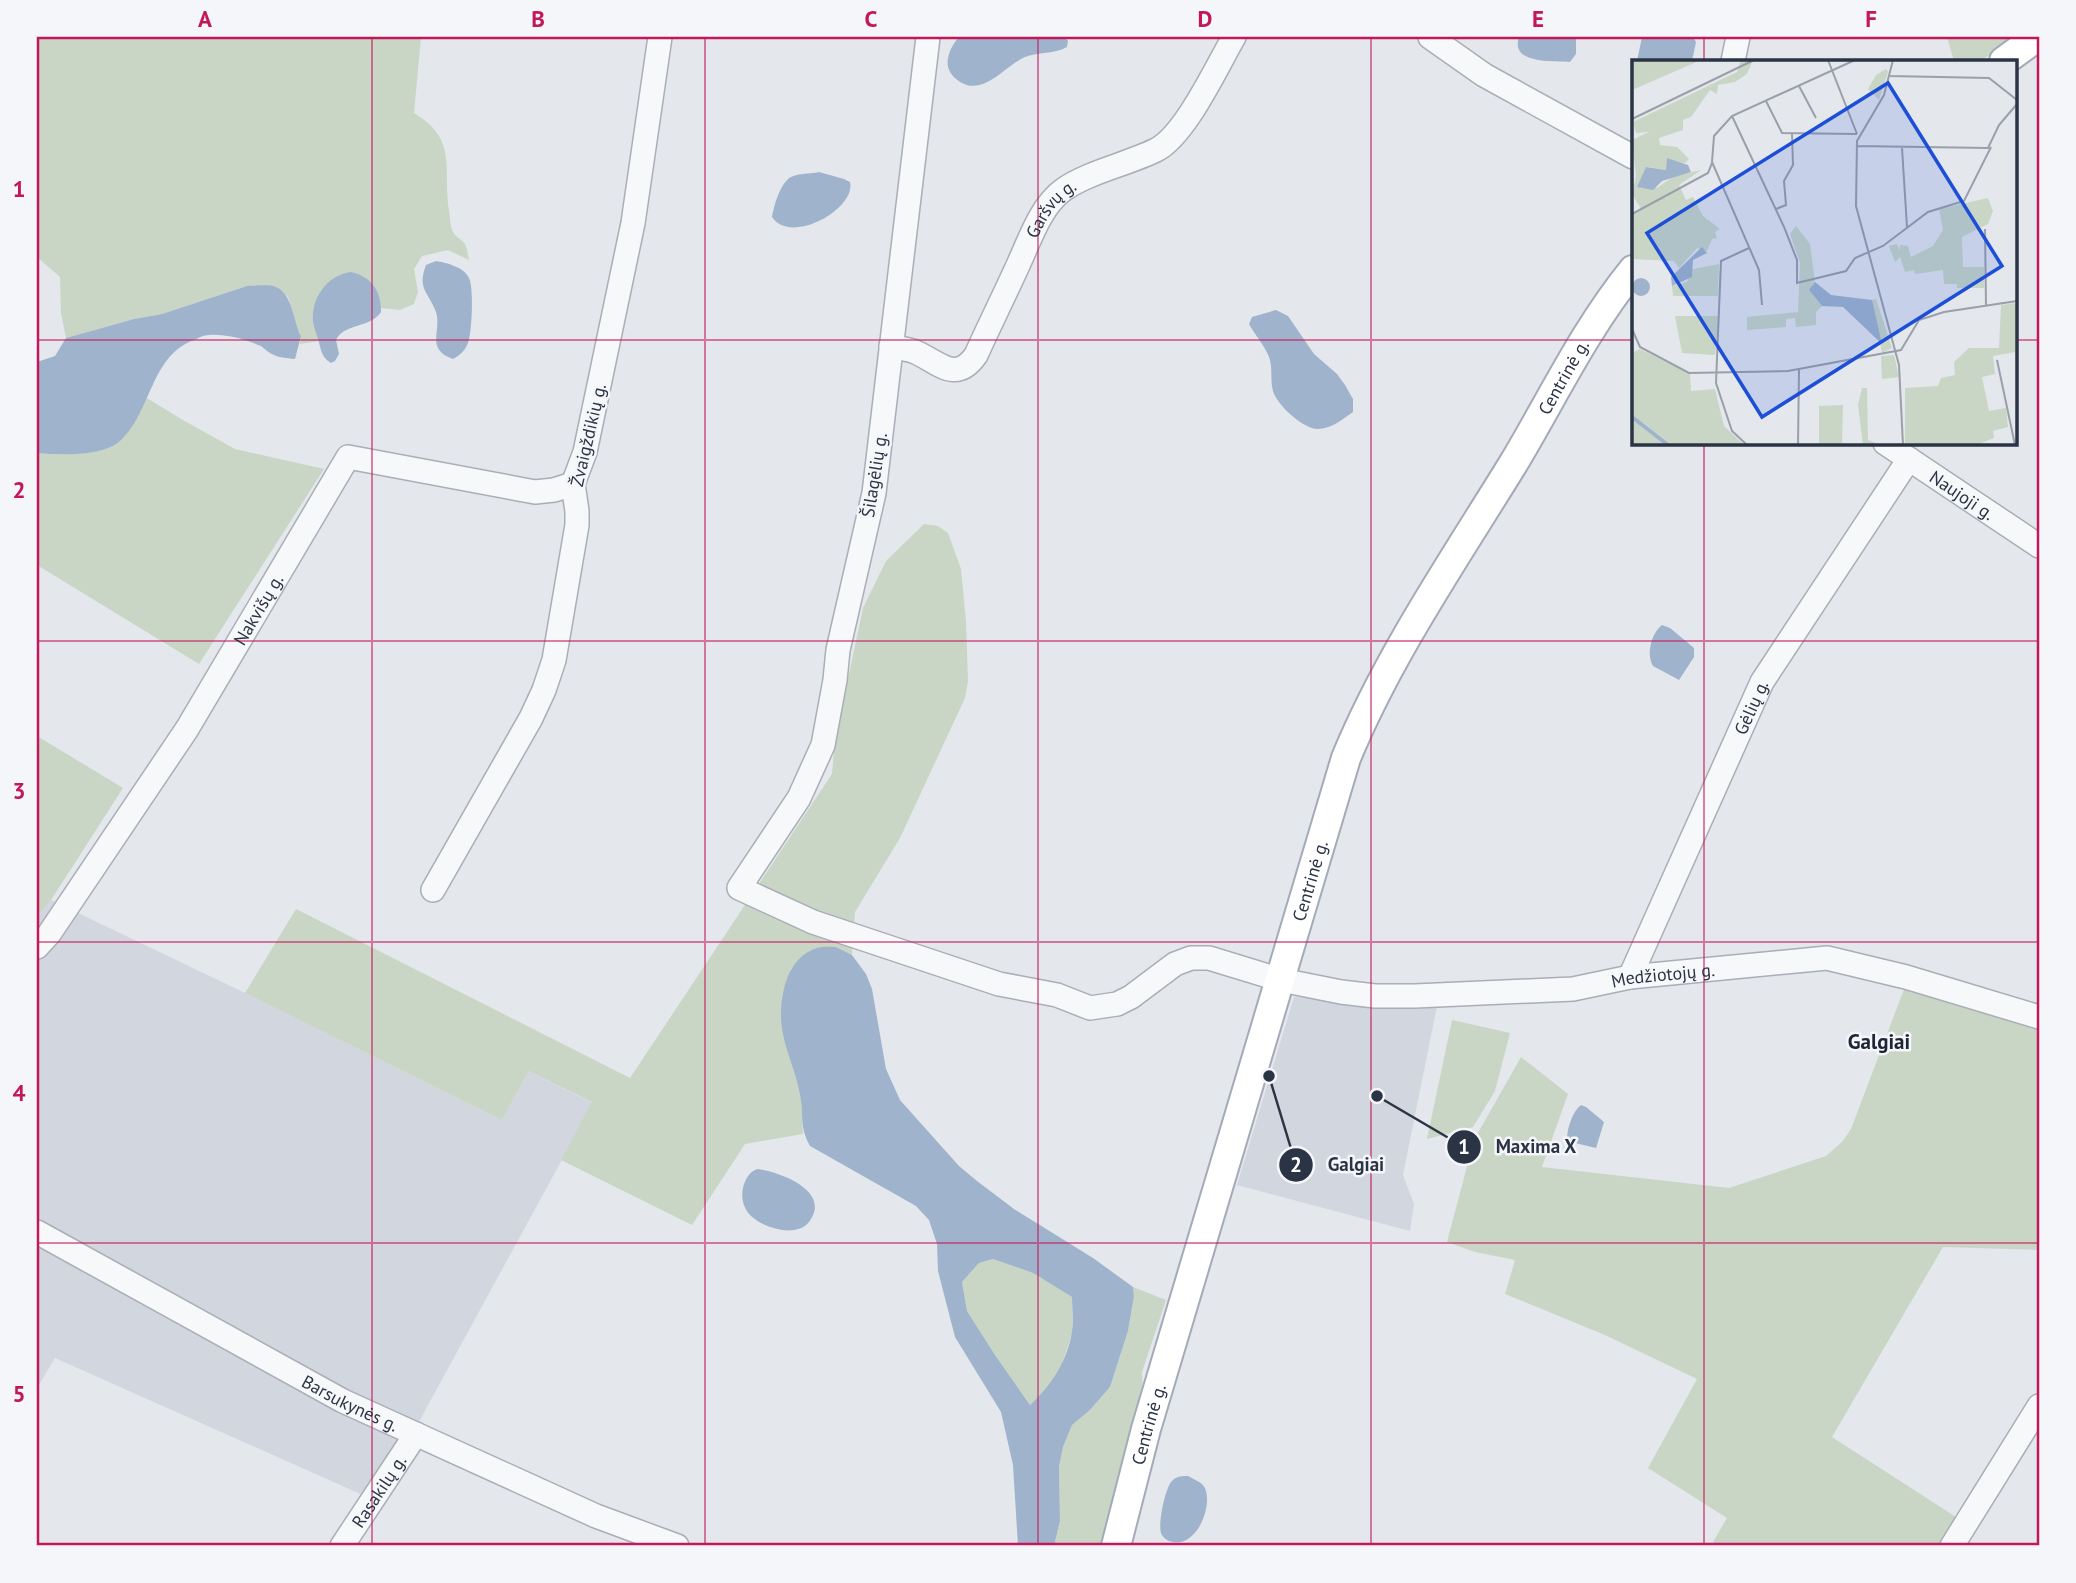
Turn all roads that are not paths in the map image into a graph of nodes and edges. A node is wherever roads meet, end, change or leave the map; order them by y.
1 (660, 37) edge
2 (928, 37) edge
3 (1234, 37) edge
4 (1430, 37) edge
5 (1738, 37) edge
6 (2037, 37) edge
7 (1734, 60) edge
8 (2005, 60) edge
9 (1632, 157) edge
10 (1632, 272) edge
11 (891, 346) junction
12 (1886, 444) edge
13 (1909, 459) junction
14 (573, 484) junction
15 (2039, 546) edge
16 (739, 888) joint
17 (433, 890) dead end
18 (37, 947) edge
19 (1630, 977) junction
20 (1280, 980) junction
21 (2039, 1017) edge
22 (37, 1232) edge
23 (2039, 1406) edge
24 (416, 1434) junction
25 (342, 1546) edge
26 (677, 1546) edge
27 (1116, 1546) edge
28 (1952, 1546) edge

1 - 14 street, Žvaigždikių g.
2 - 11 street, Šilagėlių g.
3 - 11 street, Garšvų g.
4 - 9 street
5 - 7 street
6 - 8 main road
10 - 20 main road, Centrinė g.
11 - 16 street, Šilagėlių g.
12 - 13 street, Naujoji g.
13 - 15 street, Naujoji g.
13 - 19 street, Gėlių g.
14 - 17 street, Žvaigždikių g.
14 - 18 street, Nakvišų g.
16 - 20 street, Medžiotojų g.
19 - 20 street, Medžiotojų g.
19 - 21 street, Medžiotojų g.
20 - 27 main road, Centrinė g.
22 - 24 street, Barsukynės g.
23 - 28 street
24 - 25 street, Rasakilų g.
24 - 26 street, Barsukynės g.

